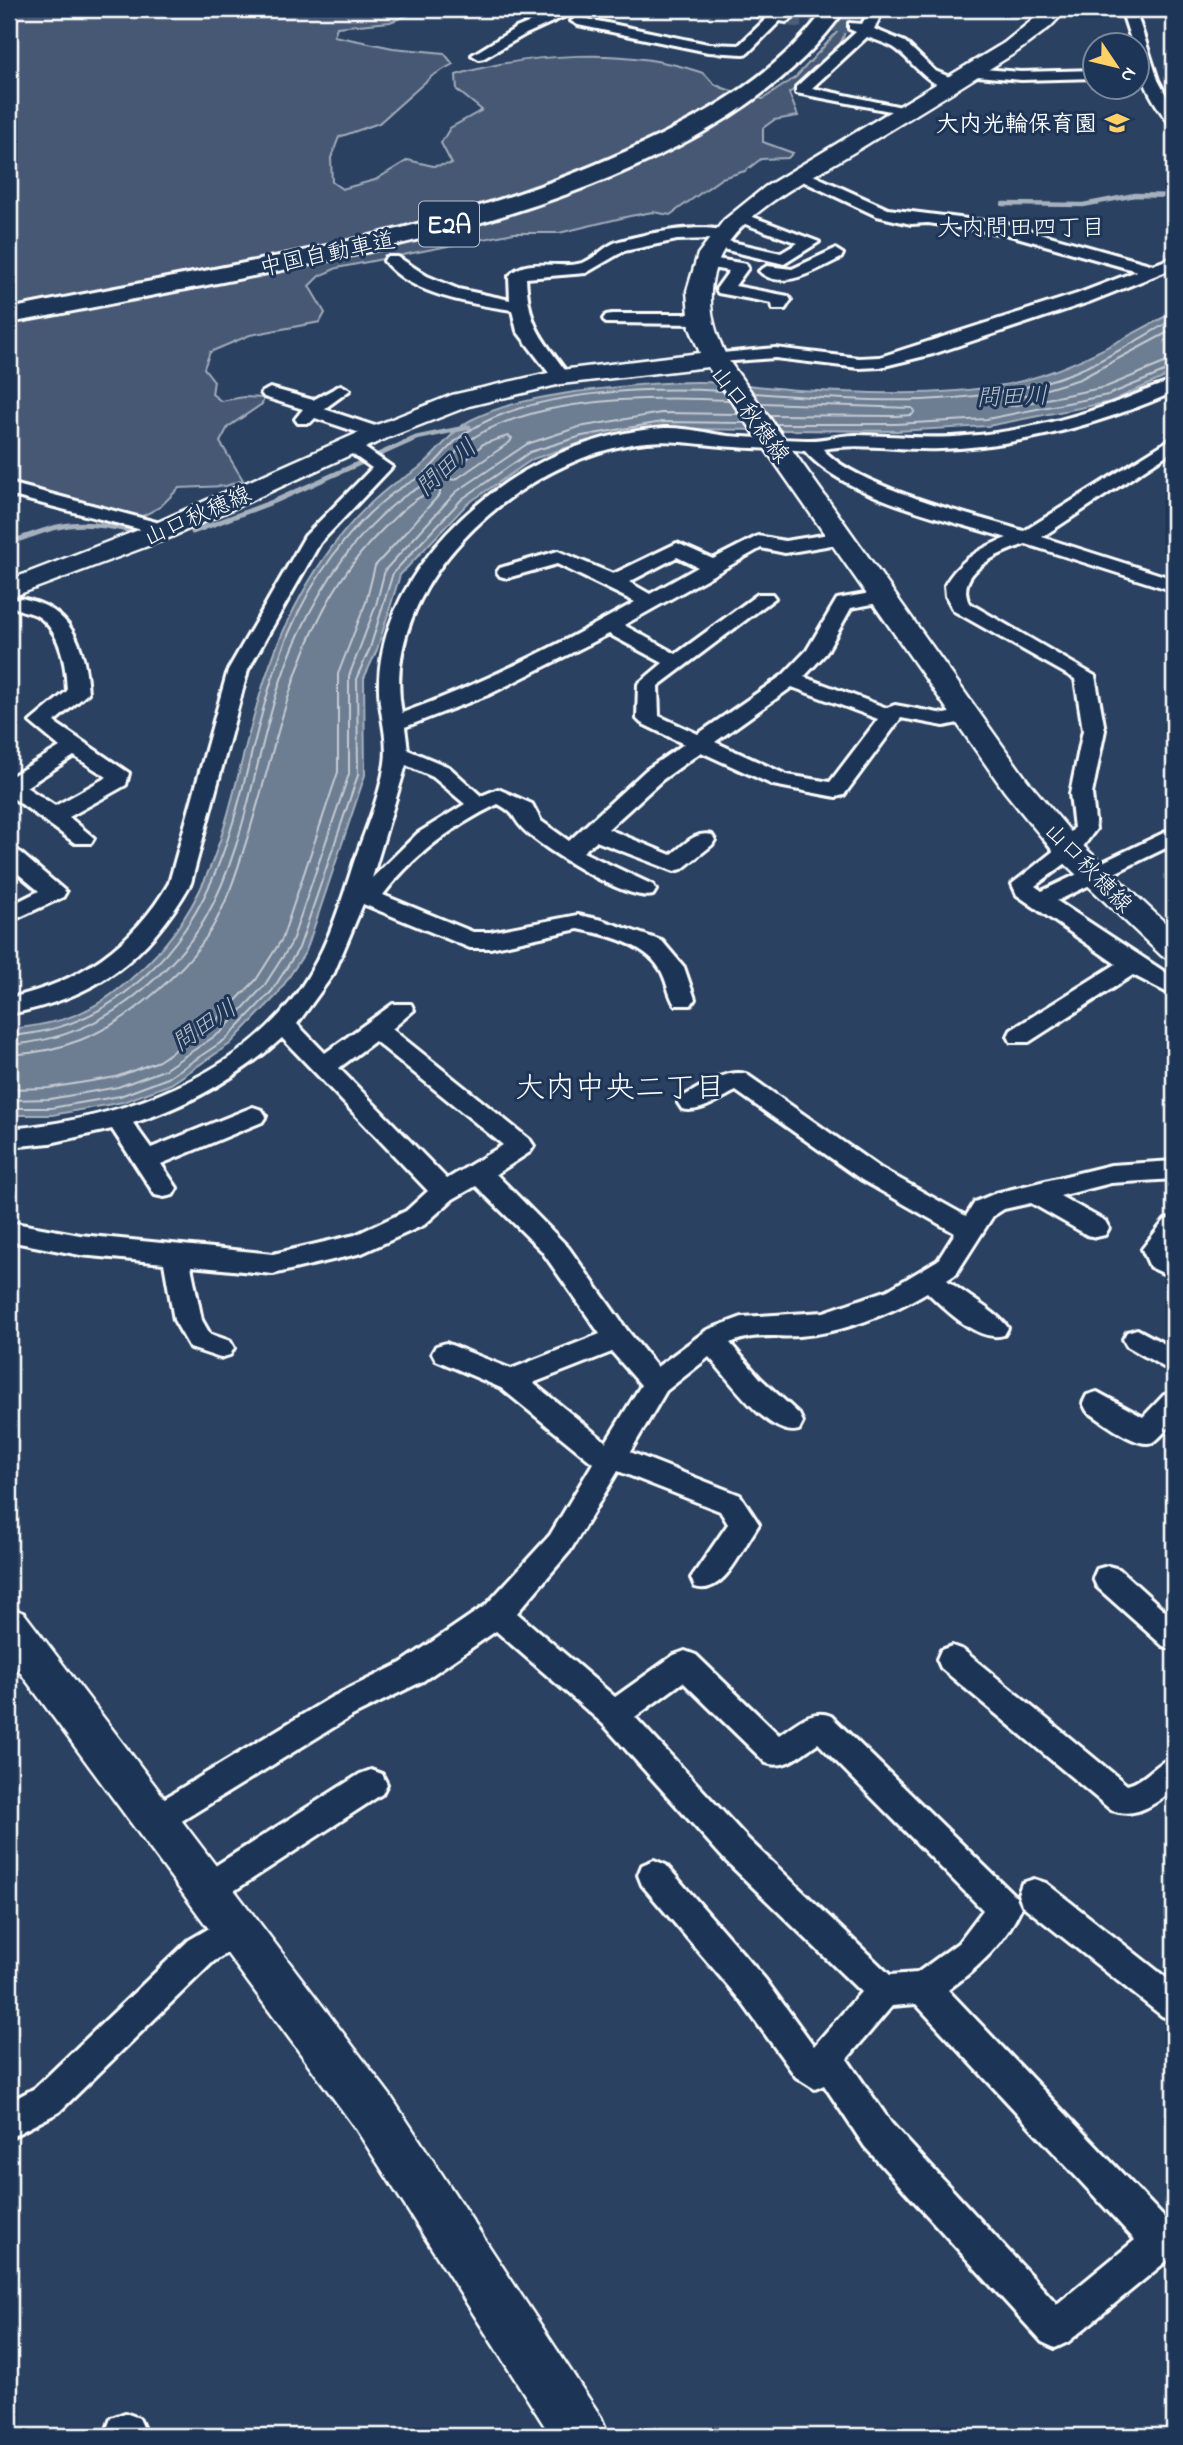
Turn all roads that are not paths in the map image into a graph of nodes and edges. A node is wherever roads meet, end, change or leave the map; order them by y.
1 (742, 9) edge
2 (815, 9) edge
3 (835, 9) edge
4 (877, 9) edge
5 (1056, 9) edge
6 (1128, 9) edge
7 (576, 15) edge
8 (860, 28) junction
9 (1138, 32) edge
10 (479, 55) dead end
11 (1082, 74) edge
12 (962, 77) junction
13 (1152, 93) edge
14 (906, 112) junction
15 (1174, 119) edge
16 (802, 175) junction
17 (740, 217) junction
18 (822, 227) dead end
19 (800, 237) junction
20 (714, 247) junction
21 (835, 254) dead end
22 (774, 258) junction
23 (392, 261) dead end
24 (1174, 262) edge
25 (1150, 269) junction
26 (782, 300) dead end
27 (9, 305) edge
28 (519, 306) junction
29 (9, 316) edge
30 (612, 319) dead end
31 (700, 319) junction
32 (712, 359) junction
33 (561, 376) junction
34 (1174, 387) edge
35 (341, 390) dead end
36 (270, 393) dead end
37 (310, 413) junction
38 (773, 441) junction
39 (1174, 442) edge
40 (811, 446) junction
41 (369, 448) junction
42 (9, 489) edge
43 (159, 532) junction
44 (842, 538) junction
45 (1025, 539) junction
46 (711, 566) junction
47 (507, 572) dead end
48 (614, 582) junction
49 (1174, 584) edge
50 (882, 597) junction
51 (765, 598) dead end
52 (12, 600) edge
53 (649, 602) junction
54 (608, 625) junction
55 (677, 663) junction
56 (790, 679) junction
57 (965, 716) junction
58 (891, 717) junction
59 (396, 723) junction
60 (700, 742) junction
61 (74, 747) junction
62 (397, 753) junction
63 (479, 804) junction
64 (54, 816) junction
65 (594, 832) junction
66 (1174, 835) edge
67 (83, 838) dead end
68 (704, 840) dead end
69 (1069, 850) junction
70 (569, 853) junction
71 (9, 855) edge
72 (1094, 876) junction
73 (645, 890) dead end
74 (362, 896) junction
75 (1041, 900) junction
76 (9, 915) edge
77 (1174, 949) edge
78 (1133, 964) junction
79 (1174, 988) edge
80 (683, 999) dead end
81 (9, 1006) edge
82 (402, 1010) dead end
83 (284, 1025) junction
84 (376, 1029) junction
85 (1020, 1036) dead end
86 (322, 1068) junction
87 (691, 1104) dead end
88 (253, 1116) dead end
89 (119, 1121) junction
90 (9, 1138) edge
91 (147, 1160) junction
92 (1174, 1170) edge
93 (479, 1173) junction
94 (164, 1188) dead end
95 (444, 1192) junction
96 (1035, 1193) junction
97 (1174, 1227) edge
98 (1096, 1228) dead end
99 (970, 1229) junction
100 (9, 1232) edge
101 (176, 1254) junction
102 (1174, 1268) edge
103 (930, 1280) junction
104 (994, 1328) dead end
105 (616, 1339) junction
106 (1137, 1339) dead end
107 (709, 1343) junction
108 (220, 1348) dead end
109 (446, 1353) dead end
110 (1174, 1363) edge
111 (511, 1380) junction
112 (656, 1383) junction
113 (1097, 1403) dead end
114 (1174, 1403) edge
115 (789, 1422) dead end
116 (611, 1459) junction
117 (706, 1577) dead end
118 (1108, 1578) dead end
119 (497, 1614) junction
120 (9, 1625) edge
121 (1174, 1637) edge
122 (952, 1659) dead end
123 (614, 1715) junction
124 (1174, 1770) edge
125 (371, 1784) dead end
126 (156, 1820) junction
127 (654, 1875) dead end
128 (1034, 1894) dead end
129 (222, 1908) junction
130 (923, 1988) junction
131 (883, 1991) junction
132 (1174, 2005) edge
133 (815, 2072) dead end
134 (9, 2122) edge
135 (570, 2432) edge

1 - 7 street
2 - 27 highway, 中国自動車道 / E2A
3 - 29 highway, 中国自動車道 / E2A
4 - 8 street
5 - 12 main road
6 - 9 street
7 - 10 street
8 - 12 street
8 - 14 street
11 - 12 street
12 - 14 main road
13 - 15 street
14 - 16 main road
16 - 17 main road
16 - 25 street
17 - 19 street
17 - 20 main road
18 - 19 street
19 - 22 street
20 - 22 street
20 - 26 street
20 - 28 street
20 - 31 main road
21 - 22 street
23 - 28 street
24 - 25 street
25 - 32 street
28 - 33 street
30 - 31 street
31 - 32 main road
32 - 33 main road, 山口秋穂線
32 - 38 main road, 山口秋穂線
33 - 41 main road, 山口秋穂線
34 - 40 street
35 - 37 street
36 - 37 street
37 - 41 street
38 - 40 street
38 - 44 main road, 山口秋穂線
38 - 59 street
39 - 45 street
40 - 45 street
41 - 43 main road, 山口秋穂線
41 - 81 street
42 - 43 street
43 - 52 main road, 山口秋穂線
44 - 46 street
44 - 50 main road, 山口秋穂線
45 - 49 street
45 - 69 street
46 - 48 street
46 - 53 street
47 - 48 street
48 - 53 street
50 - 56 street
50 - 57 main road, 山口秋穂線
51 - 55 street
52 - 61 street
53 - 54 street
54 - 55 street
54 - 59 street
55 - 60 street
56 - 58 street
56 - 60 street
57 - 58 street
57 - 69 main road, 山口秋穂線
58 - 60 street
59 - 62 street
60 - 65 street
61 - 64 street
61 - 64 street
62 - 63 street
62 - 74 street
63 - 70 street
63 - 74 street
64 - 67 street
65 - 68 street
65 - 70 street
66 - 72 street
69 - 72 main road, 山口秋穂線
69 - 75 street
70 - 73 street
71 - 76 street
72 - 75 street
72 - 77 main road, 山口秋穂線
74 - 80 street
74 - 83 street
75 - 78 street
78 - 79 street
78 - 85 street
82 - 84 street
83 - 86 street
83 - 89 street
84 - 86 street
84 - 93 street
86 - 95 street
87 - 99 street
88 - 91 street
89 - 90 street
89 - 91 street
91 - 94 street
92 - 96 street
93 - 95 street
93 - 105 street
95 - 101 street
96 - 98 street
96 - 99 street
97 - 102 street
99 - 103 street
100 - 101 street
101 - 108 street
103 - 104 street
103 - 107 street
105 - 111 street
105 - 112 street
106 - 110 street
107 - 112 street
107 - 115 street
109 - 111 street
111 - 116 street
112 - 116 street
113 - 114 street
116 - 117 street
116 - 119 street
118 - 121 street
119 - 123 street
119 - 126 street
120 - 126 main road
122 - 124 street
123 - 130 street
123 - 131 street
125 - 129 street
126 - 129 main road
127 - 133 street
128 - 132 street
129 - 134 street
129 - 135 main road
130 - 131 street
130 - 131 street

